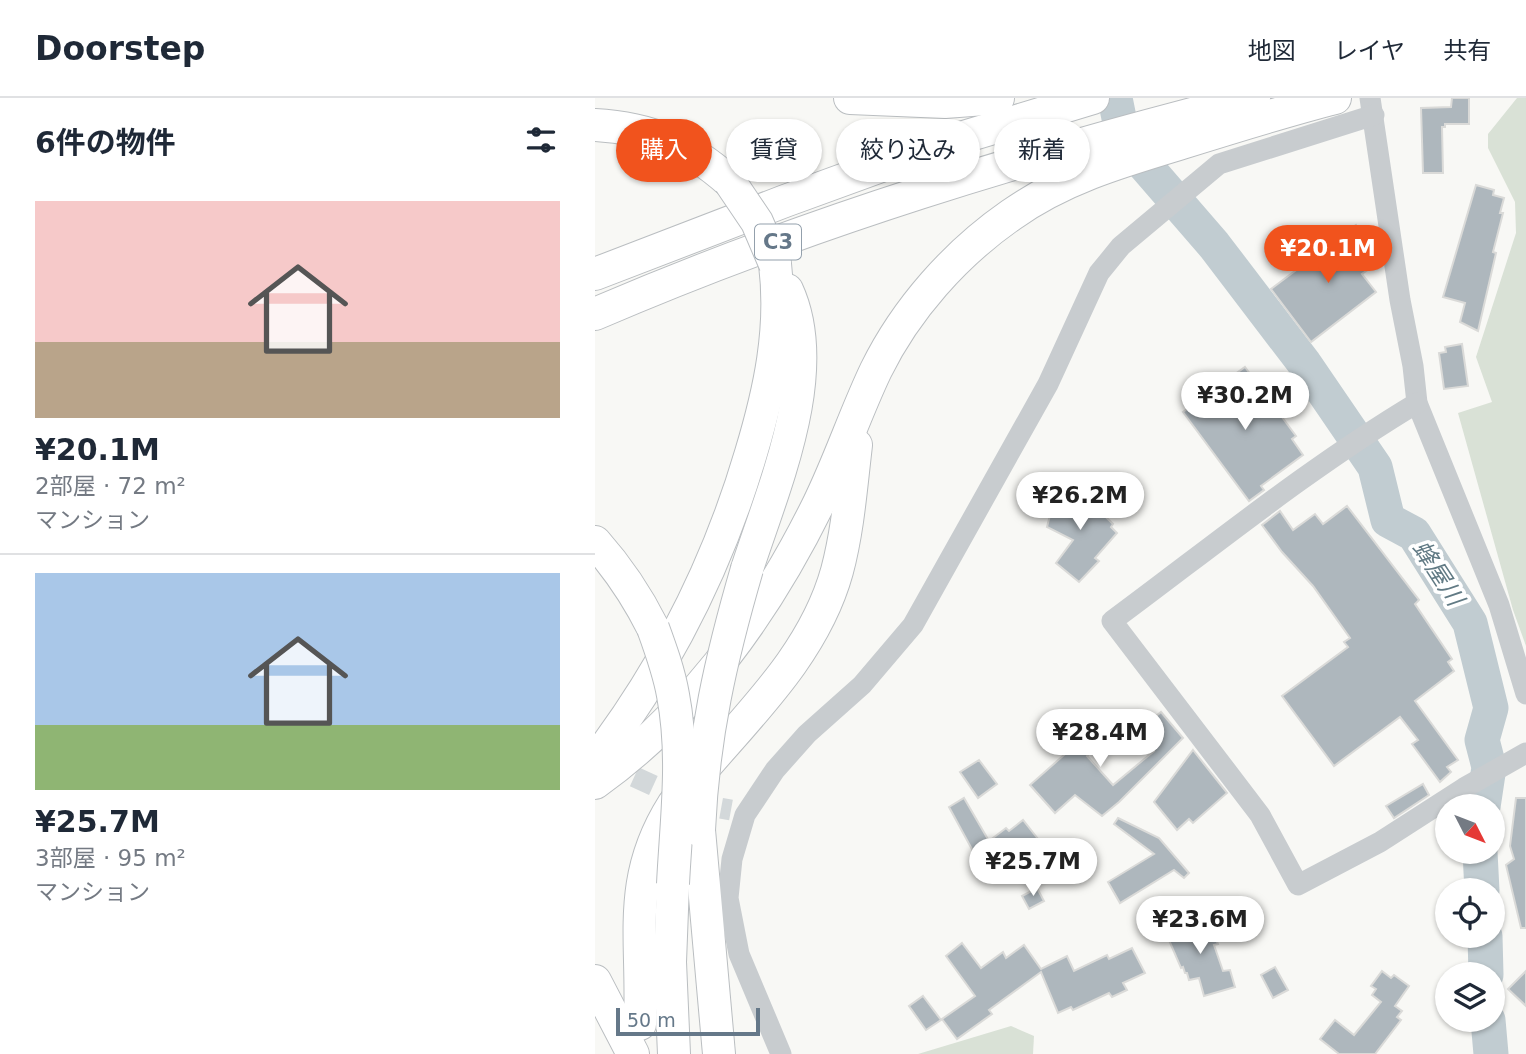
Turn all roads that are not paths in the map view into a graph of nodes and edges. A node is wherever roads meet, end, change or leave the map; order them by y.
1 (850, 98) edge
2 (1093, 98) edge
3 (1254, 98) edge
4 (1335, 98) edge
5 (992, 99) edge
6 (1372, 107) edge
7 (595, 125) edge
8 (775, 264) junction
9 (595, 274) edge
10 (595, 314) edge
11 (866, 392) junction
12 (1417, 403) junction
13 (595, 542) edge
14 (1526, 694) edge
15 (1526, 754) edge
16 (595, 761) edge
17 (595, 783) edge
18 (595, 981) edge
19 (640, 1024) dead end
20 (633, 1054) edge
21 (674, 1054) edge
22 (719, 1054) edge
23 (781, 1054) edge

1 - 5 highway
2 - 9 highway, C3
3 - 10 highway, C3
4 - 11 highway
6 - 12 street
6 - 23 street
7 - 8 highway, bridge
8 - 16 highway
8 - 22 highway, bridge
11 - 17 highway
11 - 19 highway
12 - 14 street
12 - 15 street
13 - 21 highway, bridge
18 - 20 highway

